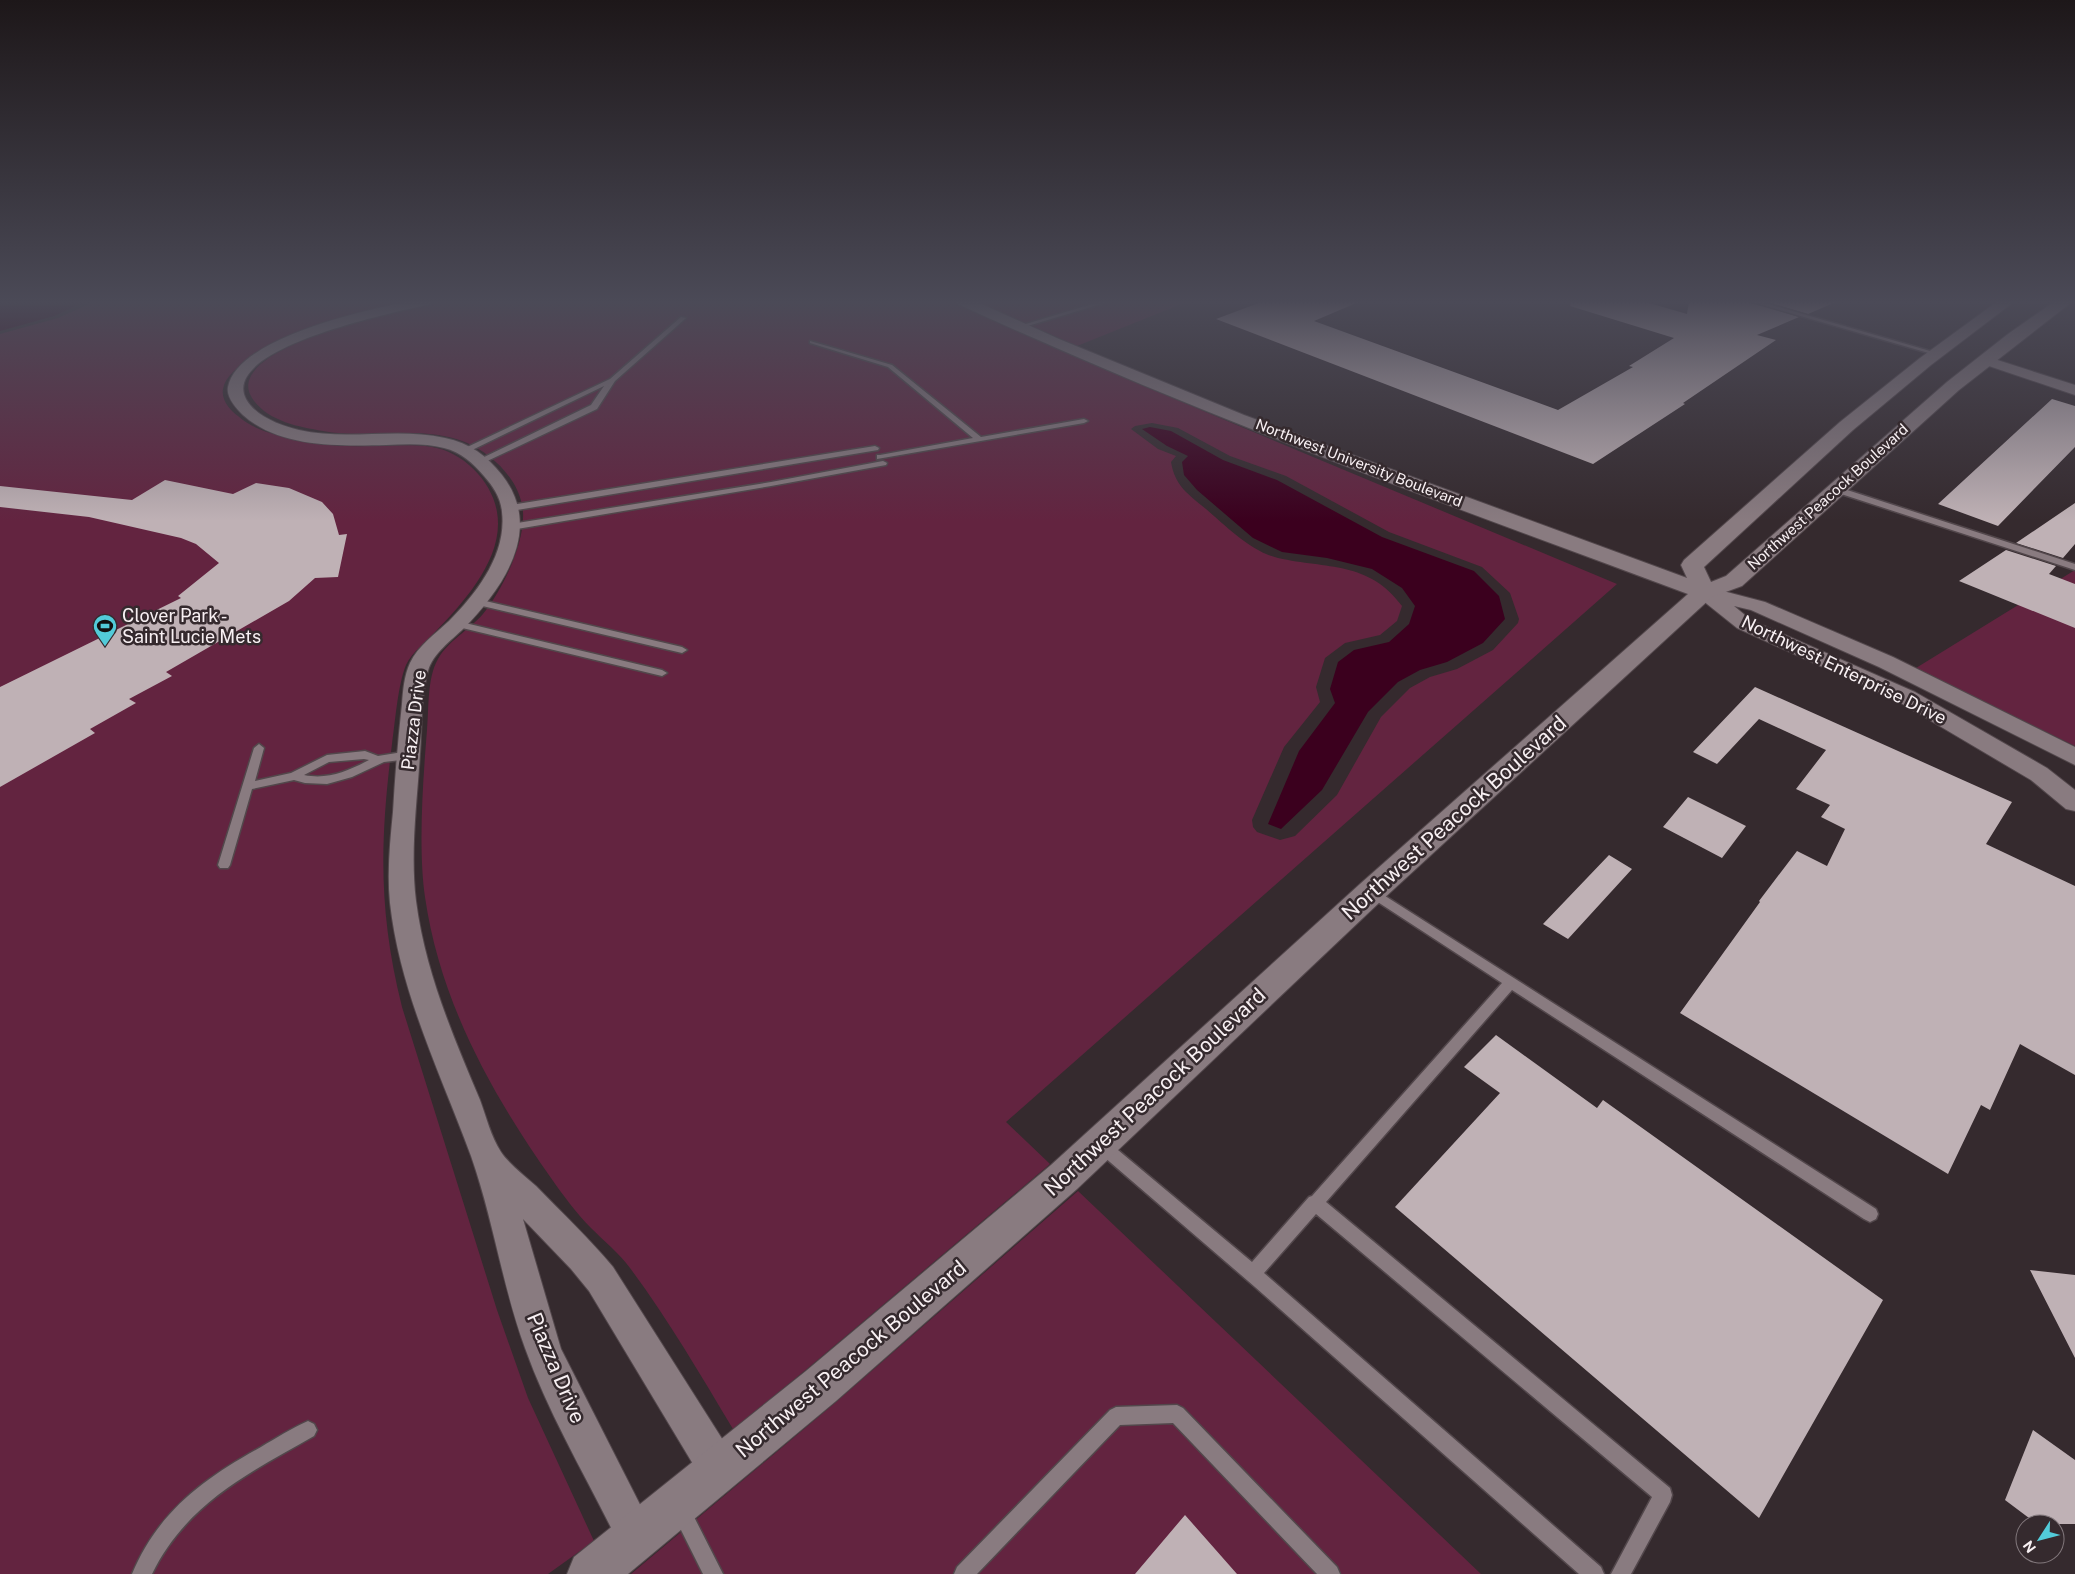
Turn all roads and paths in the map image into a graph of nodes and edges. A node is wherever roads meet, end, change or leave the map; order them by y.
1 (243, 374) edge
2 (618, 374) edge
3 (900, 374) edge
4 (1131, 374) edge
5 (1908, 374) edge
6 (1967, 374) edge
7 (2033, 374) edge
8 (2048, 374) edge
9 (612, 380) junction
10 (2075, 382) edge
11 (2075, 390) edge
12 (1084, 421) dead end
13 (979, 439) junction
14 (472, 455) junction
15 (879, 456) junction
16 (1838, 490) junction
17 (511, 518) junction
18 (2075, 567) edge
19 (1704, 592) junction
20 (477, 602) junction
21 (457, 624) junction
22 (682, 650) dead end
23 (662, 673) dead end
24 (259, 748) dead end
25 (409, 755) junction
26 (2075, 757) edge
27 (379, 760) junction
28 (294, 776) junction
29 (248, 786) junction
30 (2075, 803) edge
31 (224, 865) dead end
32 (1371, 892) junction
33 (1511, 982) junction
34 (1100, 1144) junction
35 (489, 1162) junction
36 (1314, 1202) junction
37 (1870, 1214) dead end
38 (1252, 1273) junction
39 (308, 1430) dead end
40 (719, 1470) junction
41 (677, 1504) junction
42 (636, 1536) junction
43 (1325, 1572) edge
44 (142, 1574) edge
45 (592, 1574) edge
46 (713, 1574) edge
47 (964, 1574) edge
48 (1594, 1574) edge
49 (1621, 1574) edge

1 - 14 street
2 - 9 lane
3 - 13 lane
4 - 19 street, Northwest University Boulevard
5 - 19 street
6 - 16 street, Northwest Peacock Boulevard
7 - 11 street
8 - 10 street
9 - 14 lane
9 - 14 lane
12 - 13 lane
13 - 15 lane
14 - 17 street
15 - 17 lane
15 - 17 lane
16 - 18 lane
16 - 19 street, Northwest Peacock Boulevard
17 - 20 street, Piazza Drive
19 - 26 street, Northwest Enterprise Drive
19 - 30 street, Northwest Enterprise Drive
19 - 32 street, Northwest Peacock Boulevard
20 - 21 street, Piazza Drive
20 - 22 lane
21 - 23 lane
21 - 25 street, Piazza Drive
24 - 29 lane
25 - 27 lane
25 - 35 street, Piazza Drive
27 - 28 lane
27 - 28 lane
28 - 29 lane
29 - 31 lane
32 - 33 lane
32 - 34 street, Northwest Peacock Boulevard
33 - 36 lane
33 - 37 lane
34 - 38 lane
34 - 40 street, Northwest Peacock Boulevard
35 - 40 street, Piazza Drive
35 - 42 street, Piazza Drive
36 - 38 lane
36 - 49 lane
38 - 48 lane
39 - 44 lane
40 - 41 street, Northwest Peacock Boulevard
41 - 42 street, Northwest Peacock Boulevard
41 - 46 lane
42 - 45 street, Northwest Peacock Boulevard
43 - 47 lane

